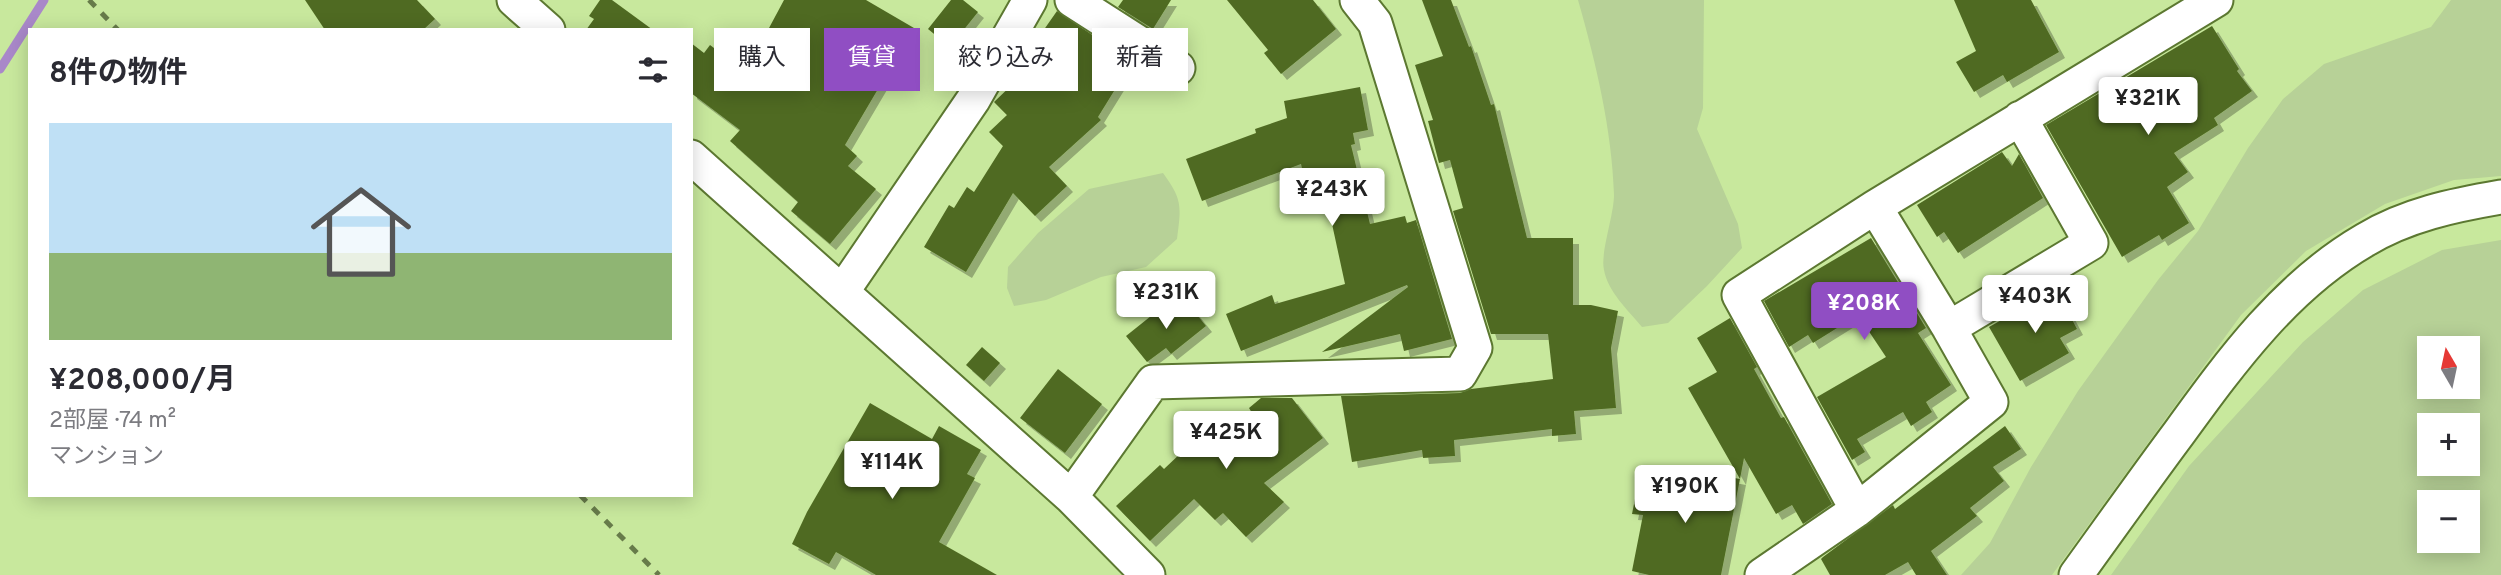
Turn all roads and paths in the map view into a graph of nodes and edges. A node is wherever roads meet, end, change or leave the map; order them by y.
1 (514, 0) edge
2 (1030, 0) edge
3 (1072, 0) edge
4 (1357, 0) edge
5 (2216, 0) edge
6 (546, 28) edge
7 (1116, 28) edge
8 (2020, 118) junction
9 (693, 159) edge
10 (2501, 197) edge
11 (1875, 207) junction
12 (842, 292) junction
13 (1950, 328) junction
14 (1071, 497) junction
15 (1857, 510) junction
16 (1148, 575) edge
17 (1762, 575) edge
18 (2076, 575) edge

1 - 6 street
2 - 12 street
3 - 7 street
4 - 14 street
5 - 8 street
8 - 11 street
8 - 13 street
9 - 12 street
10 - 18 street
11 - 13 street
11 - 15 street
12 - 14 street
13 - 15 street
14 - 16 street
15 - 17 street

